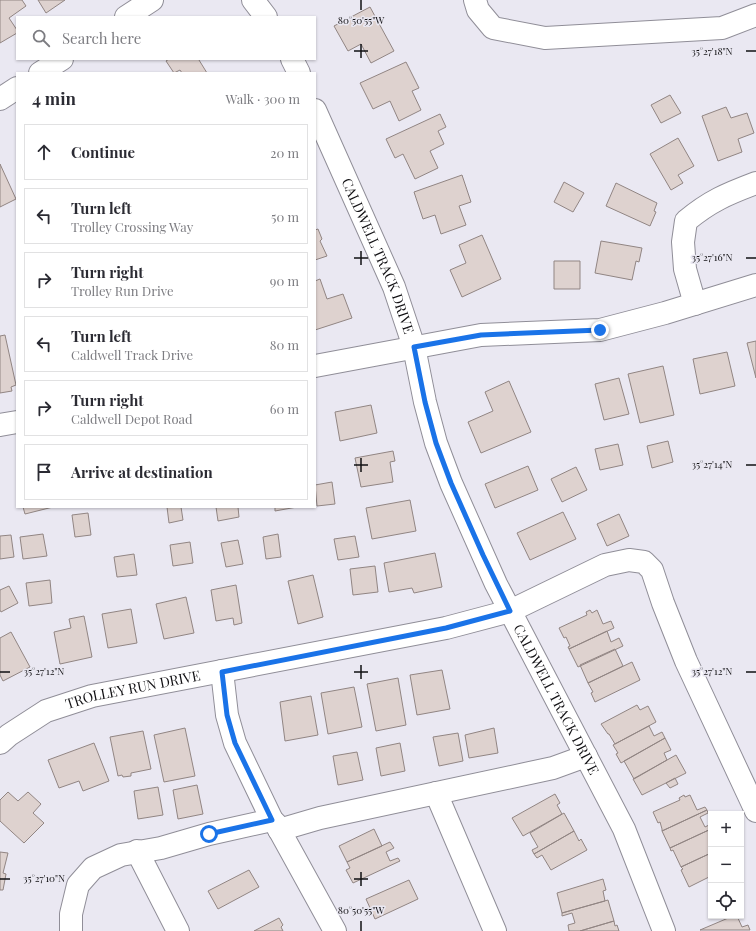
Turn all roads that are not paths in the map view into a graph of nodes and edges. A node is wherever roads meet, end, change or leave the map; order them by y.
1 (152, 0) edge
2 (253, 0) edge
3 (475, 0) edge
4 (756, 15) edge
5 (128, 16) edge
6 (265, 16) edge
7 (60, 60) edge
8 (292, 60) edge
9 (42, 72) edge
10 (298, 72) edge
11 (16, 89) edge
12 (0, 99) edge
13 (316, 112) edge
14 (756, 183) edge
15 (756, 285) edge
16 (695, 304) junction
17 (414, 347) junction
18 (316, 366) edge
19 (16, 422) edge
20 (0, 425) edge
21 (510, 611) junction
22 (222, 672) junction
23 (0, 742) edge
24 (586, 756) junction
25 (436, 793) junction
26 (756, 811) edge
27 (276, 825) junction
28 (137, 851) junction
29 (71, 931) edge
30 (178, 931) edge
31 (335, 931) edge
32 (495, 931) edge
33 (664, 931) edge

1 - 5 street
2 - 6 street
3 - 4 street
7 - 9 street
8 - 10 street
11 - 12 street
13 - 17 street, CALDWELL TRACK DRIVE
14 - 16 street
15 - 16 street
16 - 17 street
17 - 18 street
17 - 21 street, CALDWELL TRACK DRIVE
19 - 20 street
21 - 22 street, TROLLEY RUN DRIVE
21 - 24 street, CALDWELL TRACK DRIVE
21 - 26 street, TROLLEY RUN DRIVE
22 - 23 street, TROLLEY RUN DRIVE
22 - 27 street
24 - 25 street
24 - 33 street, CALDWELL TRACK DRIVE
25 - 27 street
25 - 32 street
27 - 28 street
27 - 31 street
28 - 29 street
28 - 30 street

